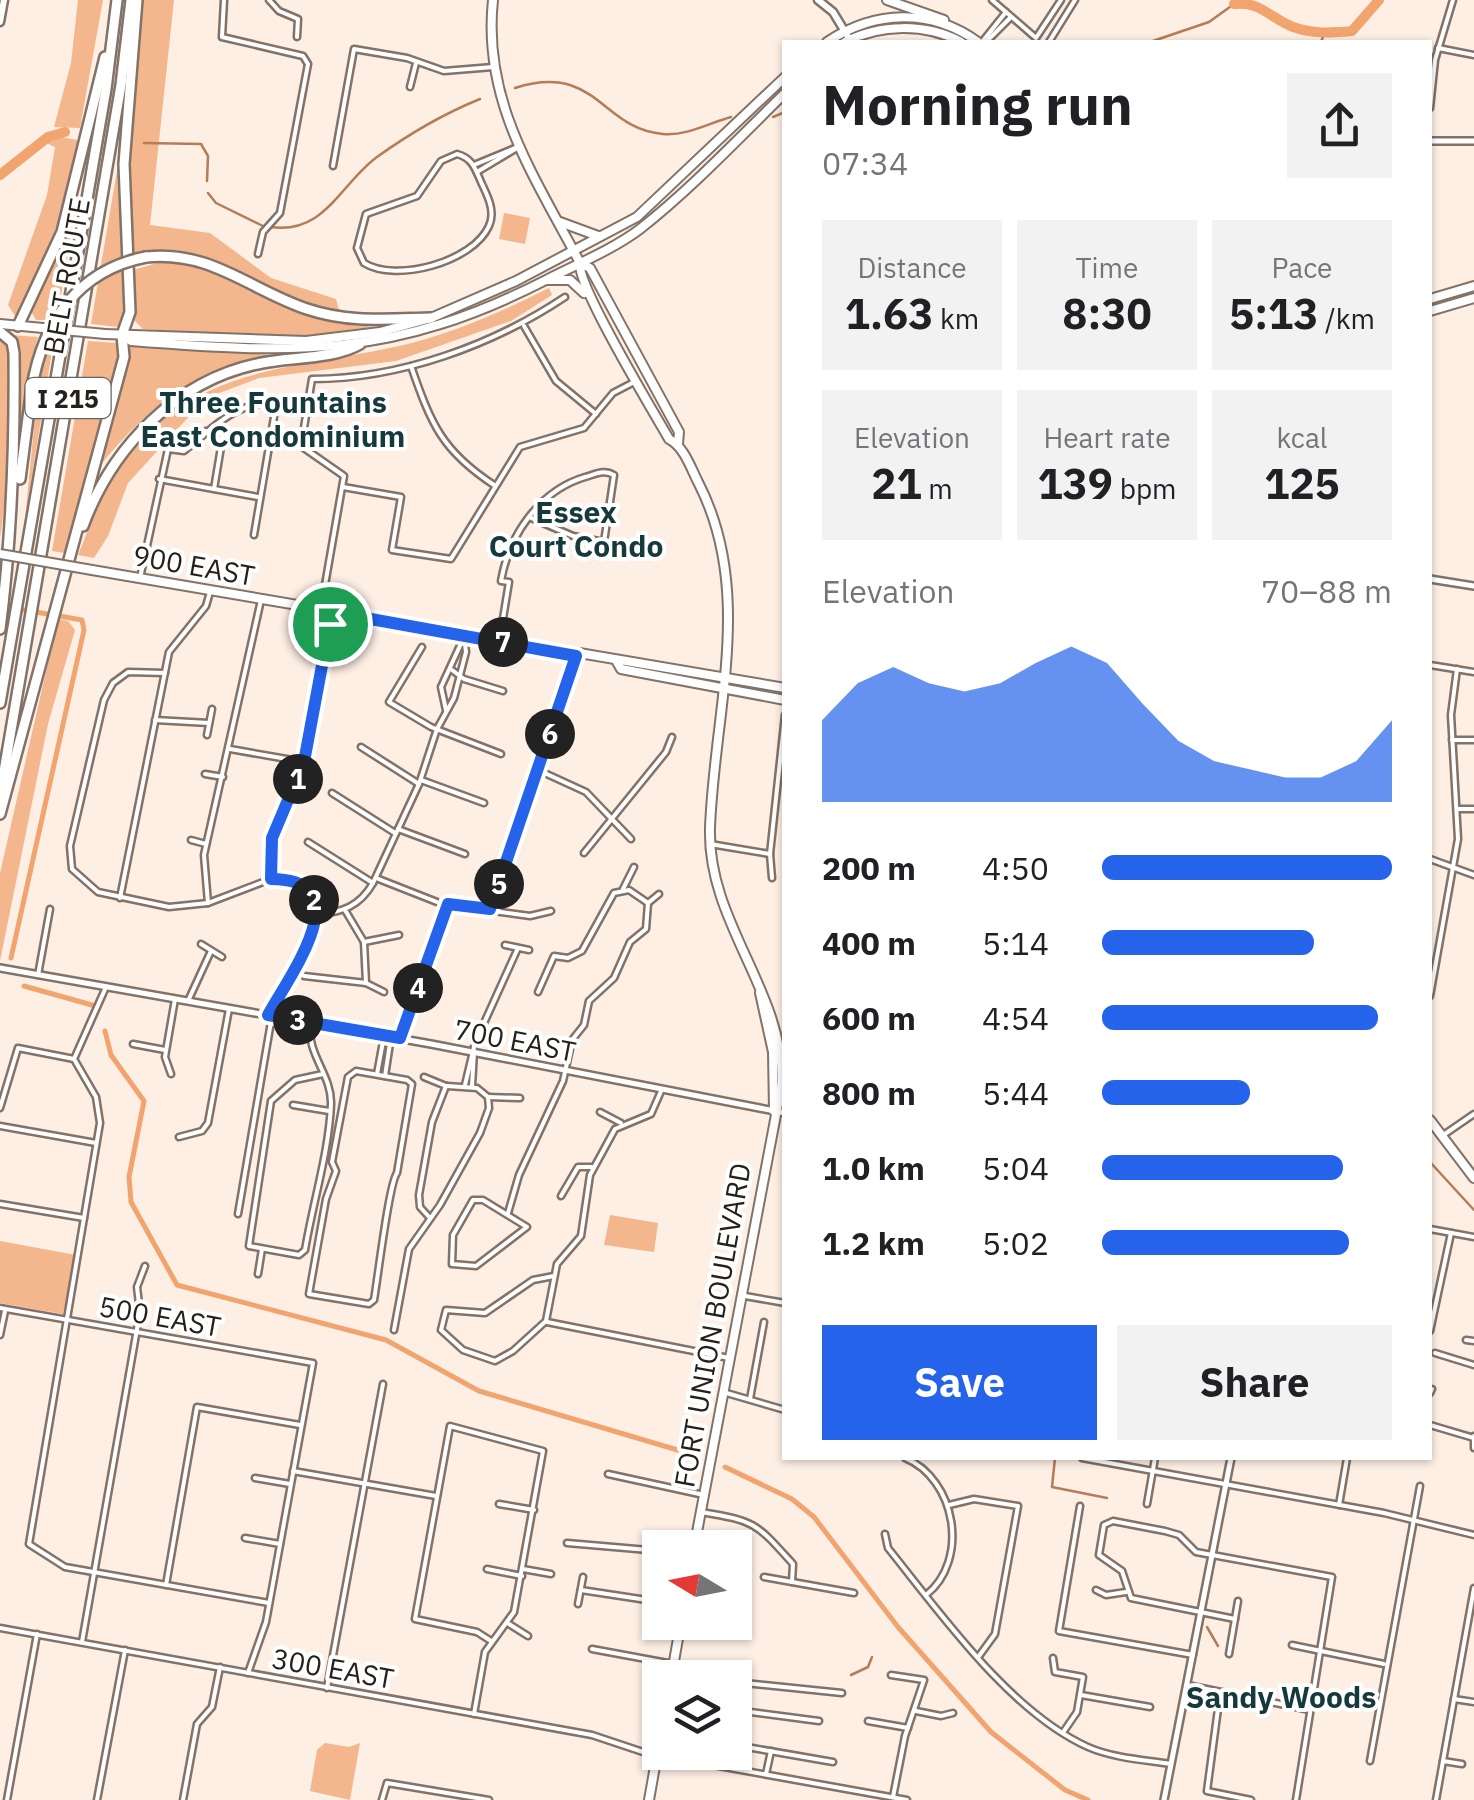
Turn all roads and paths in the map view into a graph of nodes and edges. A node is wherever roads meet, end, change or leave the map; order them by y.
1 (4, 0) edge
2 (117, 0) edge
3 (134, 0) edge
4 (224, 0) edge
5 (269, 0) edge
6 (493, 0) edge
7 (818, 0) edge
8 (887, 0) edge
9 (992, 0) edge
10 (1061, 0) edge
11 (1075, 0) edge
12 (1452, 0) edge
13 (1009, 15) junction
14 (0, 22) edge
15 (956, 27) junction
16 (845, 30) junction
17 (297, 37) dead end
18 (829, 40) edge
19 (847, 40) edge
20 (851, 40) edge
21 (955, 40) edge
22 (979, 40) edge
23 (984, 40) edge
24 (1049, 40) edge
25 (1438, 48) junction
26 (1474, 55) edge
27 (416, 60) junction
28 (493, 67) junction
29 (782, 81) edge
30 (410, 87) dead end
31 (1432, 93) edge
32 (782, 97) edge
33 (1432, 141) edge
34 (1474, 141) edge
35 (517, 148) junction
36 (474, 165) junction
37 (333, 166) dead end
38 (477, 172) junction
39 (557, 221) junction
40 (603, 236) junction
41 (574, 251) junction
42 (258, 254) dead end
43 (580, 262) junction
44 (544, 281) junction
45 (1474, 286) edge
46 (566, 297) dead end
47 (1474, 298) edge
48 (1432, 299) edge
49 (596, 306) junction
50 (1432, 310) edge
51 (431, 318) junction
52 (0, 324) edge
53 (524, 325) junction
54 (18, 326) junction
55 (0, 332) edge
56 (122, 335) junction
57 (360, 344) junction
58 (411, 365) junction
59 (636, 381) junction
60 (294, 399) dead end
61 (272, 401) junction
62 (596, 414) junction
63 (206, 430) junction
64 (678, 444) junction
65 (159, 480) junction
66 (494, 485) junction
67 (343, 487) junction
68 (214, 490) junction
69 (260, 497) junction
70 (529, 516) junction
71 (14, 526) junction
72 (254, 535) dead end
73 (0, 554) edge
74 (140, 578) junction
75 (1432, 579) edge
76 (1474, 586) edge
77 (62, 591) junction
78 (210, 591) junction
79 (261, 600) junction
80 (321, 610) junction
81 (332, 612) junction
82 (0, 629) edge
83 (464, 636) junction
84 (499, 642) junction
85 (422, 647) dead end
86 (576, 656) junction
87 (616, 662) junction
88 (1432, 665) edge
89 (452, 670) junction
90 (1457, 670) junction
91 (1474, 672) edge
92 (164, 673) junction
93 (460, 677) junction
94 (724, 677) junction
95 (782, 687) edge
96 (724, 688) junction
97 (503, 691) dead end
98 (782, 699) edge
99 (0, 703) edge
100 (212, 709) dead end
101 (446, 710) junction
102 (155, 720) junction
103 (209, 723) junction
104 (436, 729) junction
105 (207, 735) dead end
106 (672, 738) dead end
107 (1452, 740) junction
108 (1474, 740) edge
109 (782, 743) edge
110 (361, 747) dead end
111 (230, 749) junction
112 (501, 754) dead end
113 (304, 762) junction
114 (538, 770) junction
115 (205, 774) dead end
116 (223, 778) junction
117 (420, 782) junction
118 (332, 792) dead end
119 (0, 795) edge
120 (484, 804) dead end
121 (1457, 809) junction
122 (1474, 809) edge
123 (0, 814) edge
124 (610, 819) junction
125 (396, 831) junction
126 (191, 840) dead end
127 (631, 840) dead end
128 (308, 842) dead end
129 (206, 844) junction
130 (710, 844) junction
131 (584, 853) dead end
132 (465, 854) dead end
133 (770, 854) junction
134 (1432, 861) edge
135 (634, 867) dead end
136 (1452, 868) junction
137 (1474, 875) edge
138 (772, 878) dead end
139 (271, 879) junction
140 (374, 881) junction
141 (623, 890) junction
142 (659, 894) dead end
143 (120, 898) junction
144 (437, 902) dead end
145 (208, 903) junction
146 (648, 903) junction
147 (50, 909) dead end
148 (490, 909) junction
149 (345, 910) junction
150 (550, 911) dead end
151 (316, 914) junction
152 (399, 935) dead end
153 (364, 942) junction
154 (201, 944) dead end
155 (506, 946) dead end
156 (518, 948) junction
157 (529, 950) dead end
158 (211, 951) junction
159 (222, 958) dead end
160 (0, 968) edge
161 (38, 975) junction
162 (304, 976) dead end
163 (366, 983) junction
164 (1432, 983) edge
165 (106, 987) junction
166 (384, 992) dead end
167 (538, 992) dead end
168 (175, 999) junction
169 (188, 1001) junction
170 (229, 1008) junction
171 (270, 1016) junction
172 (311, 1022) junction
173 (388, 1036) junction
174 (400, 1038) junction
175 (133, 1044) dead end
176 (165, 1050) junction
177 (474, 1052) junction
178 (74, 1059) junction
179 (566, 1070) junction
180 (170, 1074) dead end
181 (323, 1074) junction
182 (377, 1074) junction
183 (384, 1076) junction
184 (424, 1077) dead end
185 (446, 1086) junction
186 (468, 1086) junction
187 (662, 1089) junction
188 (488, 1097) junction
189 (520, 1098) dead end
190 (293, 1105) dead end
191 (0, 1108) edge
192 (774, 1111) junction
193 (330, 1112) junction
194 (600, 1112) dead end
195 (782, 1113) edge
196 (1474, 1114) edge
197 (1432, 1123) edge
198 (621, 1124) junction
199 (0, 1126) edge
200 (1442, 1136) junction
201 (179, 1137) dead end
202 (96, 1143) junction
203 (592, 1166) junction
204 (1474, 1178) edge
205 (560, 1196) dead end
206 (0, 1204) edge
207 (508, 1213) junction
208 (238, 1214) dead end
209 (85, 1218) junction
210 (430, 1218) junction
211 (1432, 1229) edge
212 (1450, 1232) junction
213 (1474, 1237) edge
214 (262, 1249) junction
215 (145, 1266) dead end
216 (258, 1274) dead end
217 (554, 1276) junction
218 (740, 1295) junction
219 (782, 1302) edge
220 (2, 1308) edge
221 (69, 1320) junction
222 (1432, 1321) edge
223 (546, 1322) junction
224 (764, 1322) dead end
225 (394, 1330) dead end
226 (136, 1332) junction
227 (0, 1336) edge
228 (1466, 1340) dead end
229 (1474, 1341) edge
230 (1435, 1353) dead end
231 (729, 1358) junction
232 (1474, 1365) edge
233 (383, 1384) dead end
234 (723, 1392) junction
235 (750, 1399) junction
236 (782, 1409) edge
237 (302, 1426) junction
238 (1432, 1426) edge
239 (1474, 1437) edge
240 (1474, 1448) edge
241 (909, 1460) edge
242 (1096, 1460) edge
243 (1155, 1460) edge
244 (1231, 1460) edge
245 (1348, 1460) edge
246 (1153, 1470) junction
247 (293, 1471) junction
248 (608, 1474) dead end
249 (256, 1478) dead end
250 (365, 1483) junction
251 (291, 1484) junction
252 (1226, 1484) junction
253 (1420, 1486) dead end
254 (704, 1495) junction
255 (436, 1496) junction
256 (499, 1504) dead end
257 (1147, 1504) dead end
258 (1339, 1505) junction
259 (949, 1506) junction
260 (1080, 1506) dead end
261 (534, 1510) junction
262 (701, 1512) junction
263 (1414, 1522) junction
264 (698, 1530) edge
265 (885, 1534) dead end
266 (1474, 1535) edge
267 (246, 1538) dead end
268 (567, 1543) dead end
269 (280, 1544) junction
270 (642, 1549) edge
271 (1212, 1555) junction
272 (487, 1569) dead end
273 (94, 1572) junction
274 (522, 1572) junction
275 (551, 1574) dead end
276 (583, 1577) dead end
277 (764, 1577) dead end
278 (792, 1582) junction
279 (166, 1584) junction
280 (1474, 1588) edge
281 (581, 1590) junction
282 (1096, 1590) dead end
283 (1126, 1592) junction
284 (854, 1593) dead end
285 (926, 1595) junction
286 (642, 1599) edge
287 (1238, 1601) dead end
288 (269, 1603) junction
289 (578, 1604) dead end
290 (1200, 1614) junction
291 (1235, 1619) junction
292 (509, 1624) junction
293 (0, 1628) edge
294 (1466, 1632) junction
295 (1474, 1633) edge
296 (37, 1634) junction
297 (528, 1636) dead end
298 (82, 1642) junction
299 (491, 1642) junction
300 (1292, 1645) dead end
301 (592, 1649) dead end
302 (124, 1650) junction
303 (1321, 1650) junction
304 (1228, 1654) dead end
305 (1193, 1655) junction
306 (979, 1656) junction
307 (1053, 1658) dead end
308 (652, 1660) edge
309 (1384, 1664) junction
310 (220, 1667) junction
311 (248, 1673) junction
312 (890, 1675) dead end
313 (752, 1684) edge
314 (1187, 1684) junction
315 (327, 1688) junction
316 (842, 1692) dead end
317 (1220, 1694) junction
318 (1080, 1695) junction
319 (1454, 1698) junction
320 (1474, 1702) edge
321 (1150, 1707) dead end
322 (1310, 1710) junction
323 (916, 1711) junction
324 (752, 1712) edge
325 (953, 1713) dead end
326 (474, 1714) junction
327 (820, 1722) dead end
328 (868, 1722) dead end
329 (908, 1728) junction
330 (1064, 1731) junction
331 (752, 1747) edge
332 (642, 1750) edge
333 (770, 1751) junction
334 (1370, 1761) dead end
335 (1443, 1761) junction
336 (833, 1762) dead end
337 (1171, 1764) junction
338 (1462, 1764) dead end
339 (654, 1770) edge
340 (744, 1770) edge
341 (766, 1774) junction
342 (865, 1792) junction
343 (893, 1798) junction
344 (7, 1800) edge
345 (98, 1800) edge
346 (183, 1800) edge
347 (382, 1800) edge
348 (490, 1800) edge
349 (649, 1800) edge
350 (864, 1800) edge
351 (907, 1800) edge
352 (1164, 1800) edge
353 (1251, 1800) edge
354 (1296, 1800) edge
355 (1436, 1800) edge

1 - 14 main road
2 - 54 highway
2 - 99 highway, BELT ROUTE / I 215
3 - 56 highway
3 - 119 highway, BELT ROUTE / I 215
4 - 42 street
5 - 17 street
6 - 28 main road, FORT UNION BOULEVARD
7 - 16 main road
8 - 15 main road
9 - 13 street
10 - 13 street
11 - 24 street
12 - 25 street
13 - 23 street
15 - 16 main road
15 - 22 main road
16 - 18 main road
16 - 19 main road
20 - 21 main road
25 - 26 street
25 - 31 street
27 - 28 street
27 - 30 street
27 - 37 street
28 - 35 main road, FORT UNION BOULEVARD
29 - 40 main road
32 - 43 main road
33 - 34 street
35 - 36 street
35 - 38 street
35 - 39 main road, FORT UNION BOULEVARD
36 - 38 street
36 - 38 street
39 - 40 main road
39 - 41 main road, FORT UNION BOULEVARD
40 - 41 main road
41 - 43 main road, FORT UNION BOULEVARD
41 - 51 main road
43 - 44 main road
43 - 49 main road, FORT UNION BOULEVARD
43 - 64 main road, FORT UNION BOULEVARD
44 - 49 main road
44 - 57 main road
45 - 48 main road
46 - 53 street
47 - 50 main road
49 - 59 main road, FORT UNION BOULEVARD
51 - 56 main road
51 - 71 highway, bridge
52 - 54 main road
53 - 58 street
53 - 62 street
54 - 56 main road, bridge
55 - 71 highway
56 - 57 main road
56 - 77 highway
57 - 77 highway
58 - 66 street
58 - 67 street
59 - 62 street
59 - 64 main road, FORT UNION BOULEVARD
60 - 61 street
61 - 63 street
61 - 69 street
62 - 66 street
63 - 65 street
63 - 68 street
64 - 94 main road, FORT UNION BOULEVARD
65 - 68 street
65 - 74 street
66 - 67 street
67 - 80 street
68 - 69 street
69 - 72 street
70 - 70 street
70 - 84 street
71 - 82 highway
73 - 74 main road, 900 EAST, bridge
74 - 78 main road, 900 EAST
75 - 76 street
77 - 123 highway
78 - 79 main road, 900 EAST
78 - 92 street
79 - 80 main road, 900 EAST
79 - 111 street
80 - 81 main road, 900 EAST
81 - 83 main road, 900 EAST
81 - 113 street
83 - 84 main road, 900 EAST
83 - 89 street
83 - 93 street
84 - 86 main road, 900 EAST
85 - 104 street
86 - 87 main road, 900 EAST
86 - 114 street
87 - 94 main road, 900 EAST
87 - 96 main road, 900 EAST
88 - 90 street
89 - 93 street
89 - 101 street
90 - 91 street
90 - 107 street
92 - 102 street
92 - 143 street
93 - 97 street
93 - 101 street
94 - 95 main road, 900 EAST
94 - 96 main road, FORT UNION BOULEVARD
96 - 98 main road, 900 EAST
96 - 130 main road, FORT UNION BOULEVARD
100 - 103 street
101 - 104 street
102 - 103 street
102 - 143 street
103 - 105 street
104 - 112 street
104 - 117 street
106 - 124 street
107 - 108 street
107 - 121 street
109 - 133 street
110 - 117 street
111 - 113 street
111 - 116 street
113 - 139 street
114 - 124 street
114 - 148 street
115 - 116 street
116 - 129 street
117 - 120 street
117 - 125 street
118 - 125 street
121 - 122 street
121 - 136 street
124 - 127 street
124 - 131 street
125 - 132 street
125 - 140 street
126 - 129 street
128 - 140 street
129 - 145 street
130 - 133 street
130 - 192 main road, FORT UNION BOULEVARD
133 - 138 street
134 - 136 street
135 - 141 street
136 - 137 street
136 - 164 street
139 - 145 street
139 - 151 street
140 - 144 street
140 - 149 street
141 - 146 street
141 - 167 street
142 - 146 street
143 - 145 street
146 - 179 street
147 - 161 street
148 - 150 street
148 - 174 street
149 - 151 street
149 - 153 street
151 - 171 street
152 - 153 street
153 - 163 street
154 - 158 street
155 - 156 street
156 - 157 street
156 - 177 street
158 - 159 street
158 - 169 street
160 - 161 street, 700 EAST
161 - 165 street, 700 EAST
162 - 163 street
163 - 166 street
165 - 168 street, 700 EAST
165 - 178 street
168 - 169 street, 700 EAST
168 - 176 street
169 - 170 street, 700 EAST
170 - 171 street, 700 EAST
170 - 201 street
171 - 172 street, 700 EAST
171 - 208 street
172 - 173 street, 700 EAST
172 - 181 street
173 - 174 street, 700 EAST
173 - 182 street
173 - 183 street
174 - 177 street, 700 EAST
175 - 176 street
176 - 180 street
177 - 179 street, 700 EAST
177 - 186 street
178 - 191 street
178 - 202 street
179 - 187 street, 700 EAST
179 - 207 street
181 - 193 street
181 - 214 street
182 - 183 street
182 - 183 street
184 - 185 street
185 - 186 street
185 - 210 street
186 - 188 street
187 - 192 street, 700 EAST
187 - 198 street
188 - 189 street
188 - 210 street
190 - 193 street
192 - 195 street, 700 EAST
192 - 218 main road, FORT UNION BOULEVARD
193 - 214 street
194 - 198 street
196 - 200 street
197 - 200 main road
198 - 203 street
199 - 202 street
200 - 204 main road
202 - 209 street
203 - 205 street
203 - 217 street
206 - 209 street
207 - 207 street
209 - 221 street
210 - 225 street
211 - 212 street
212 - 213 street
212 - 222 street
214 - 216 street
215 - 226 street
217 - 223 street
217 - 223 street
218 - 219 street
218 - 231 main road, FORT UNION BOULEVARD
220 - 221 street, 500 EAST
220 - 227 street
221 - 226 street, 500 EAST
221 - 273 street
223 - 231 street
224 - 235 street
226 - 237 street, 500 EAST
226 - 273 street
228 - 229 street
230 - 232 street
231 - 234 main road, FORT UNION BOULEVARD
233 - 250 street
234 - 235 street
234 - 254 main road, FORT UNION BOULEVARD
235 - 236 street
237 - 247 street
237 - 279 street
238 - 239 street
239 - 240 street
241 - 259 street
242 - 246 street
243 - 246 street
244 - 252 street
245 - 258 street
246 - 252 street
246 - 257 street
247 - 250 street
247 - 251 street
248 - 254 street
249 - 251 street
250 - 255 street
250 - 315 street
251 - 269 street
252 - 258 street
252 - 271 street
253 - 263 street
254 - 262 main road, FORT UNION BOULEVARD
255 - 261 street
255 - 299 street
256 - 261 street
258 - 263 street
259 - 285 street
259 - 306 street
260 - 305 street
261 - 274 street
262 - 264 main road, FORT UNION BOULEVARD
262 - 278 street
263 - 266 street
263 - 309 street
265 - 285 street
267 - 269 street
268 - 270 street
269 - 288 street
271 - 283 street
271 - 290 street
271 - 303 street
272 - 274 street
273 - 279 street
273 - 298 street
274 - 275 street
274 - 292 street
276 - 281 street
277 - 278 street
278 - 284 street
279 - 288 street
280 - 294 street
281 - 286 street
281 - 289 street
282 - 283 street
283 - 290 street
285 - 306 street
287 - 291 street
288 - 311 street
290 - 291 street
290 - 305 street
291 - 304 street
292 - 297 street
292 - 299 street
293 - 296 street, 300 EAST
294 - 295 street
294 - 319 street
296 - 298 street, 300 EAST
296 - 344 street
298 - 302 street, 300 EAST
299 - 326 street
300 - 303 street
301 - 308 street
302 - 310 street, 300 EAST
302 - 345 street
303 - 309 street
303 - 322 street
305 - 314 street
306 - 330 street
307 - 318 street
309 - 334 street
310 - 311 street, 300 EAST
310 - 346 street
311 - 315 street, 300 EAST
312 - 323 street
313 - 316 street
314 - 317 street
314 - 337 street
315 - 326 street, 300 EAST
317 - 322 street
317 - 353 street
318 - 321 street
318 - 330 street
319 - 320 street
319 - 335 street
322 - 354 street
323 - 325 street
323 - 329 street
324 - 327 street
326 - 332 street, 300 EAST
328 - 329 street
329 - 343 street
330 - 337 street
331 - 333 street
333 - 336 street
333 - 341 street
335 - 338 street
335 - 355 street
337 - 352 street
339 - 349 main road
340 - 341 street, 300 EAST
341 - 342 street, 300 EAST
342 - 343 street, 300 EAST
342 - 350 street
343 - 351 street, 300 EAST
347 - 348 street

